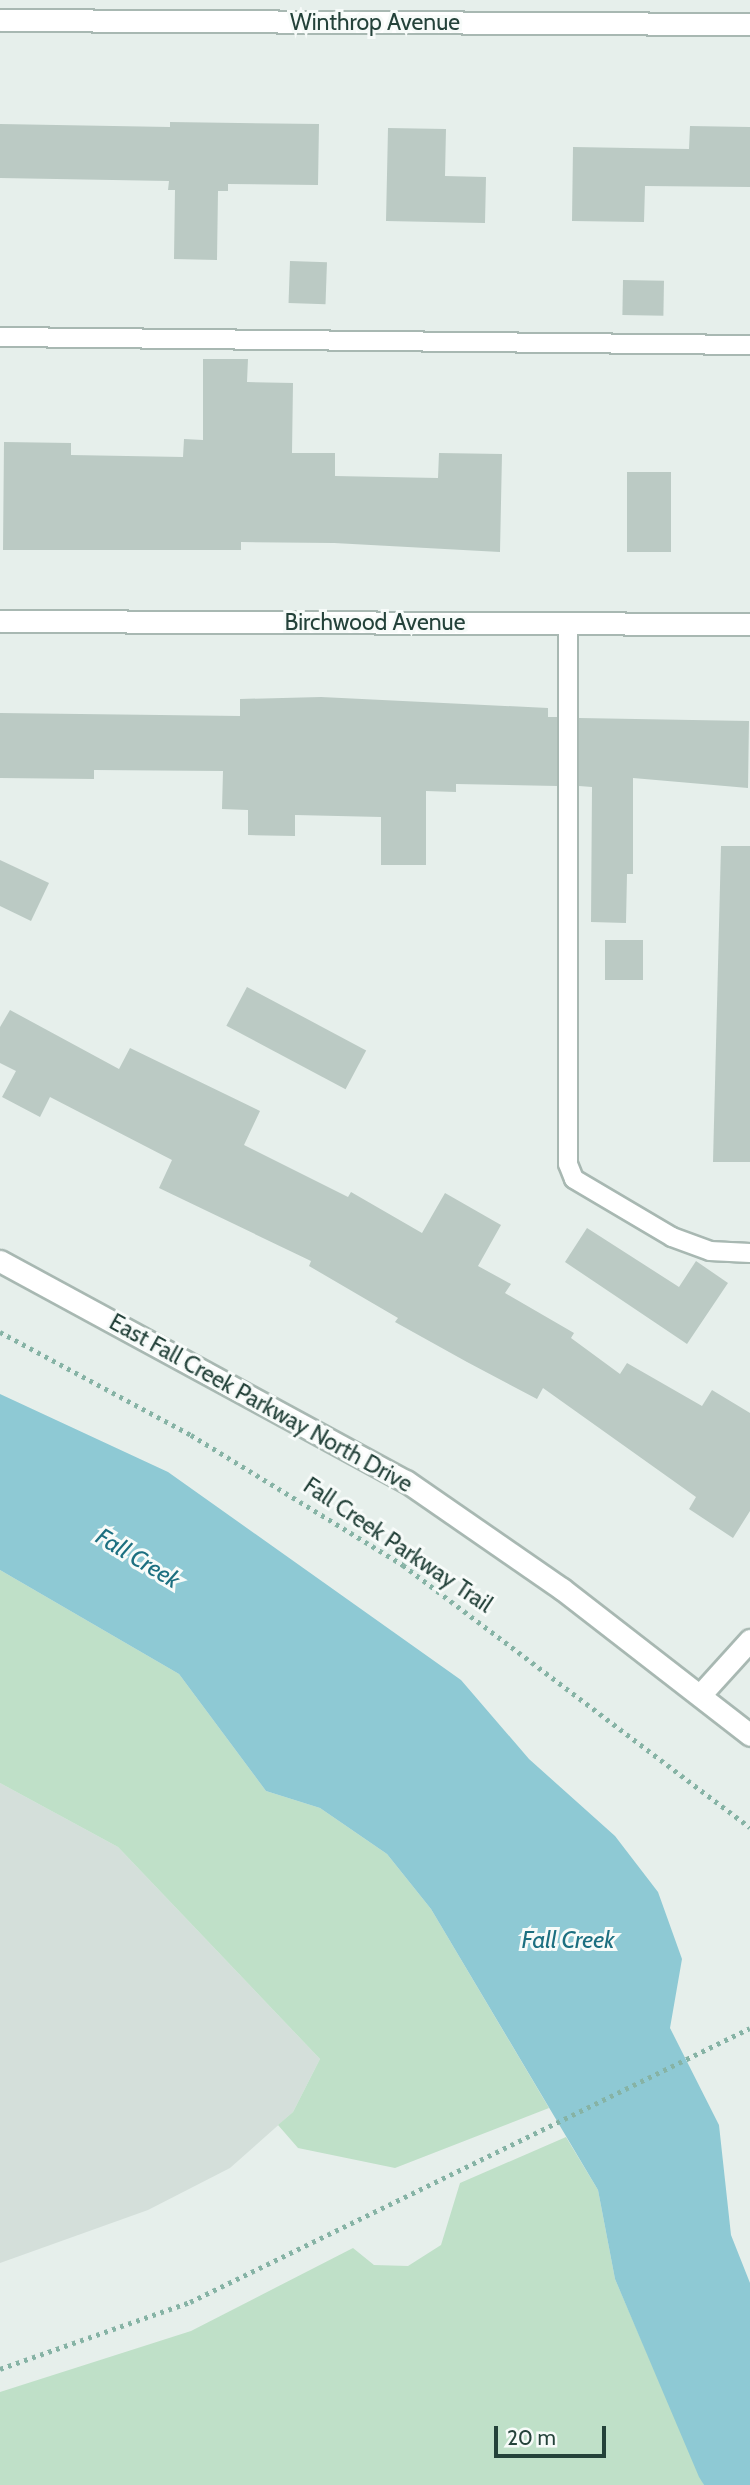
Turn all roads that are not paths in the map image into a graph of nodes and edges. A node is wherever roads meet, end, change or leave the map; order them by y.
1 (0, 20) edge
2 (750, 24) edge
3 (0, 337) edge
4 (750, 345) edge
5 (0, 621) edge
6 (568, 622) junction
7 (750, 624) edge
8 (750, 1253) edge
9 (0, 1261) edge
10 (750, 1640) edge
11 (701, 1694) junction
12 (750, 1735) edge

1 - 2 street, Winthrop Avenue
3 - 4 lane
5 - 6 street, Birchwood Avenue
6 - 7 street, Birchwood Avenue
6 - 8 lane
9 - 11 street, East Fall Creek Parkway North Drive
10 - 11 street
11 - 12 street, East Fall Creek Parkway North Drive

